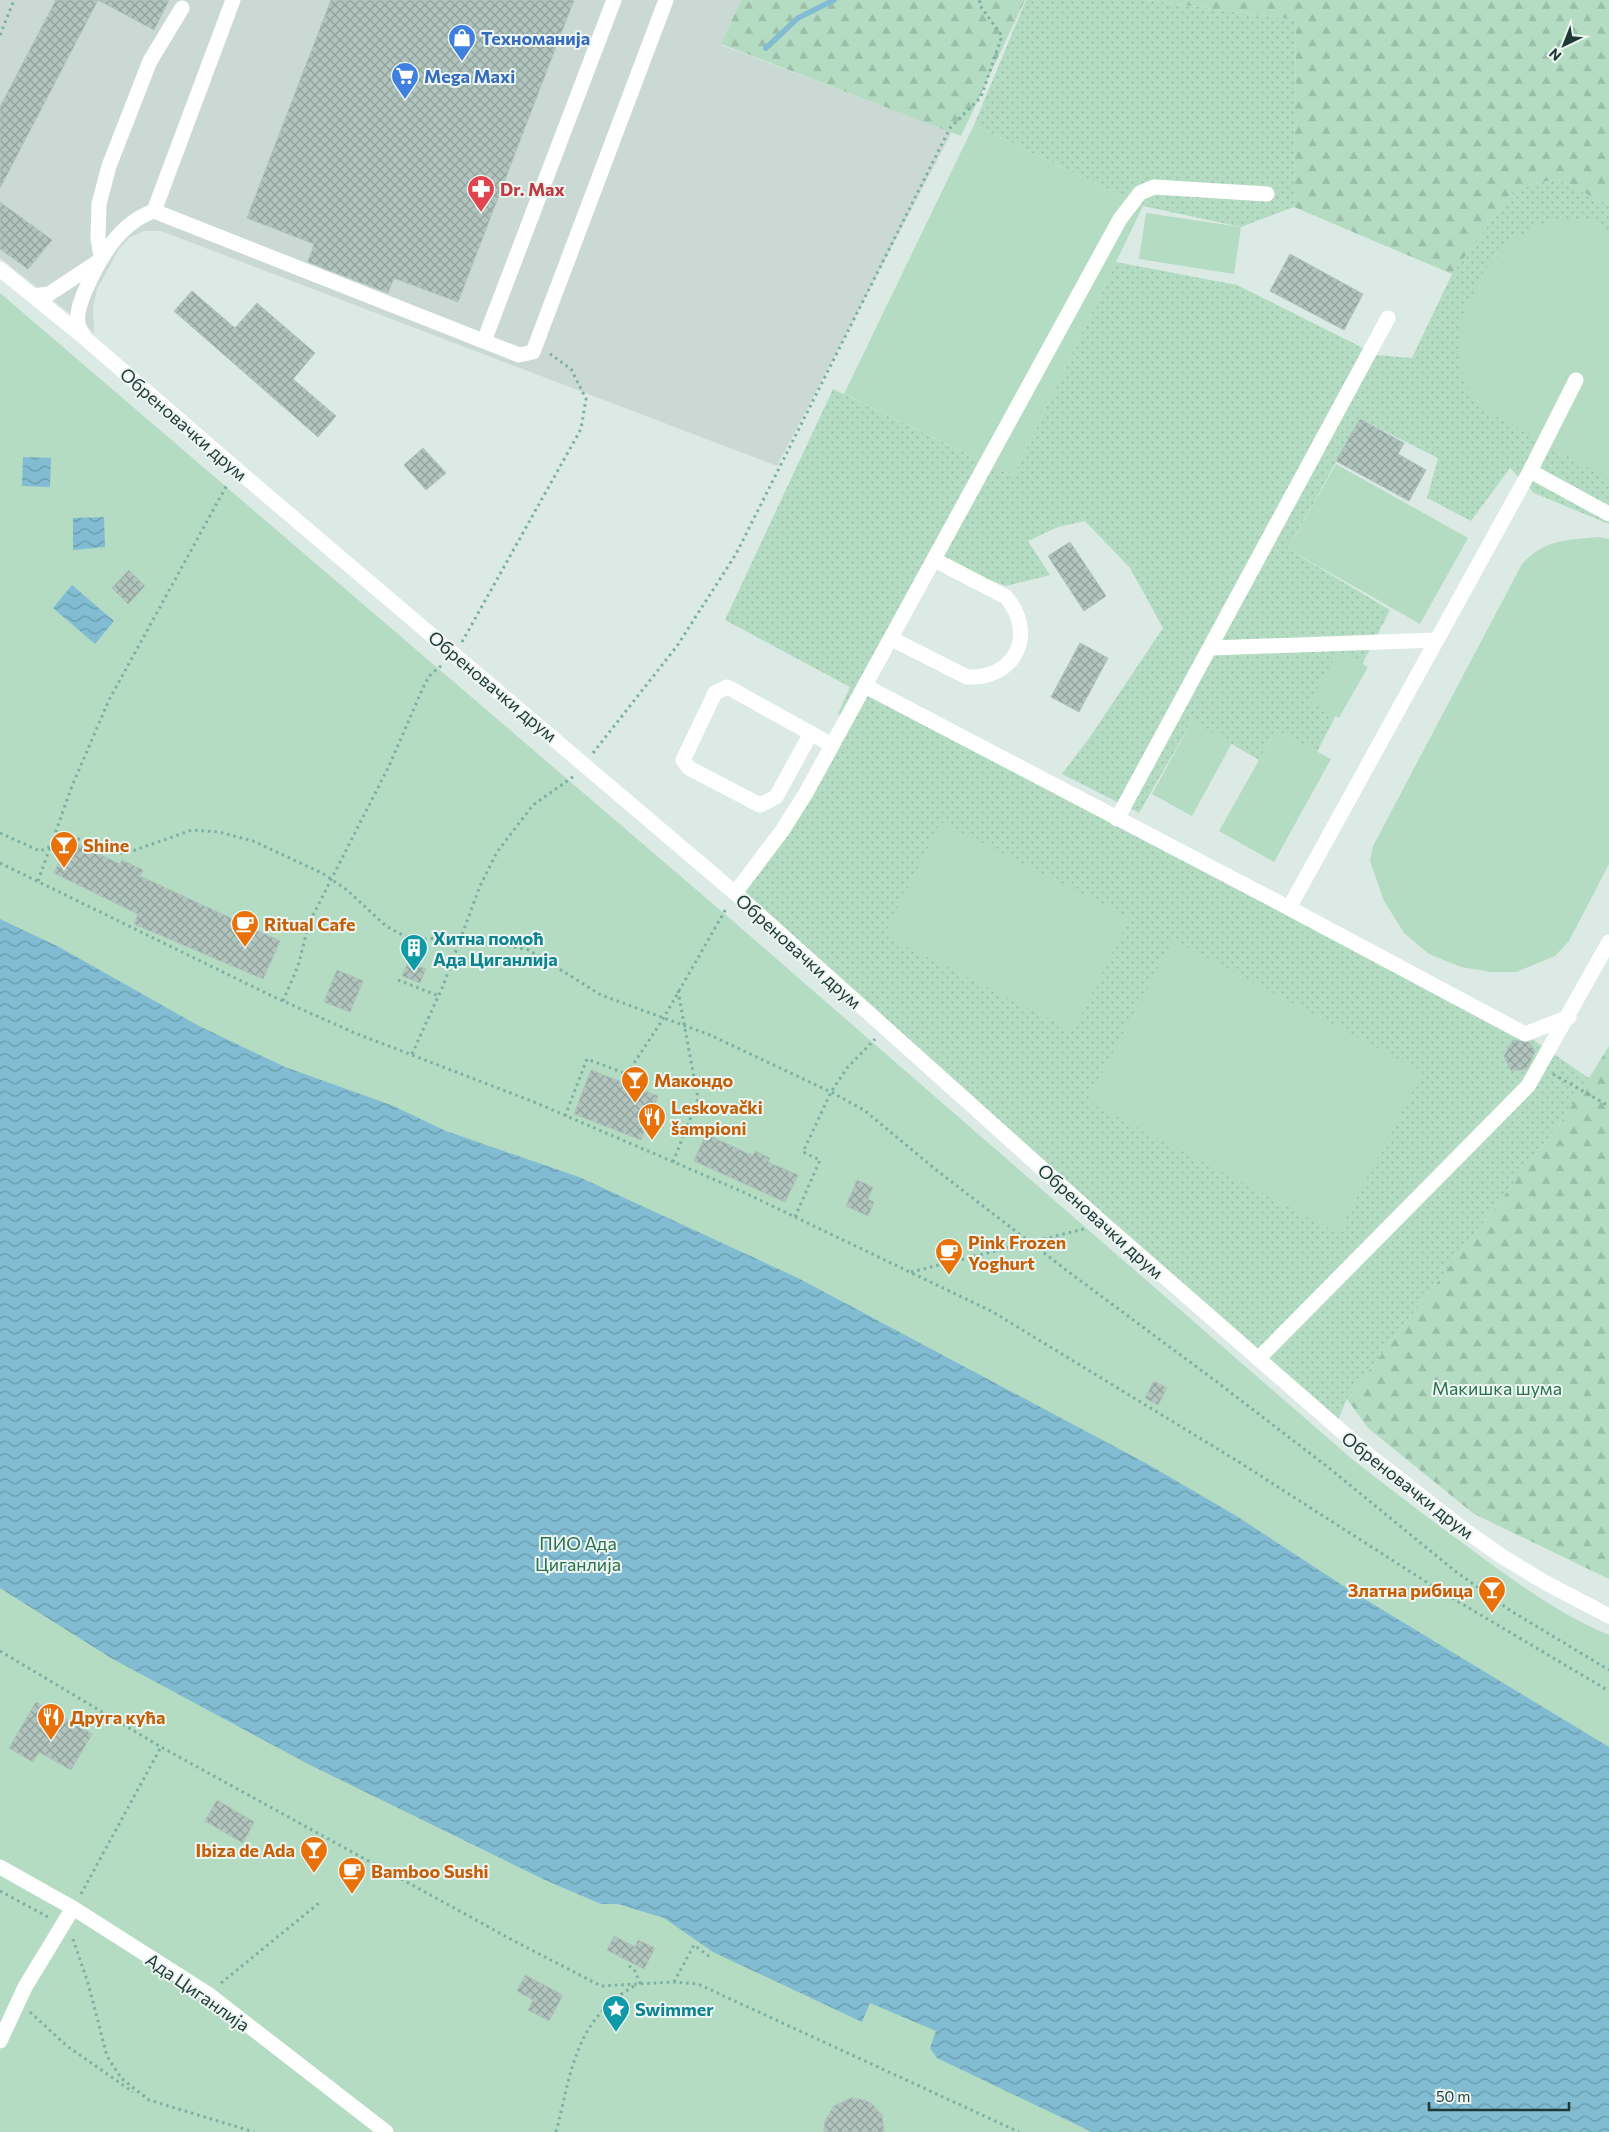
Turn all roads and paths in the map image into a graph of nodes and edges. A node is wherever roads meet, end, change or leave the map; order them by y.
1 (14, 0) edge
2 (233, 0) edge
3 (614, 0) edge
4 (666, 0) edge
5 (980, 0) edge
6 (182, 8) dead end
7 (0, 35) edge
8 (1267, 194) dead end
9 (154, 211) junction
10 (99, 259) junction
11 (0, 269) edge
12 (34, 296) junction
13 (1388, 318) dead end
14 (86, 339) junction
15 (484, 341) junction
16 (537, 344) junction
17 (1576, 380) dead end
18 (236, 470) junction
19 (1530, 471) junction
20 (1609, 514) edge
21 (935, 560) junction
22 (892, 639) junction
23 (1437, 640) junction
24 (1211, 648) junction
25 (456, 654) junction
26 (429, 676) dead end
27 (865, 686) junction
28 (811, 733) junction
29 (832, 745) junction
30 (587, 766) junction
31 (1117, 819) junction
32 (0, 833) edge
33 (50, 847) junction
34 (0, 863) edge
35 (332, 880) junction
36 (38, 881) junction
37 (735, 893) junction
38 (1289, 908) junction
39 (461, 936) junction
40 (1609, 942) edge
41 (398, 980) dead end
42 (678, 992) junction
43 (439, 996) junction
44 (283, 1001) junction
45 (1568, 1016) junction
46 (663, 1019) junction
47 (685, 1027) junction
48 (886, 1028) junction
49 (412, 1054) junction
50 (1540, 1067) junction
51 (831, 1092) junction
52 (1609, 1106) edge
53 (565, 1116) junction
54 (673, 1162) junction
55 (795, 1217) junction
56 (1104, 1224) junction
57 (1032, 1243) junction
58 (909, 1273) junction
59 (1258, 1360) junction
60 (1609, 1616) edge
61 (0, 1651) edge
62 (1609, 1670) edge
63 (1609, 1691) edge
64 (161, 1747) junction
65 (0, 1867) edge
66 (0, 1891) edge
67 (319, 1903) dead end
68 (73, 1908) junction
69 (62, 1926) junction
70 (710, 1957) dead end
71 (629, 1966) dead end
72 (674, 1982) junction
73 (641, 1985) junction
74 (634, 1986) junction
75 (208, 1994) junction
76 (16, 2006) junction
77 (0, 2041) edge
78 (146, 2099) junction
79 (254, 2132) edge
80 (386, 2132) edge
81 (556, 2132) edge
82 (1019, 2132) edge

1 - 7 path
2 - 9 street
3 - 15 street
4 - 16 street
5 - 30 path
6 - 10 street
8 - 21 street
9 - 10 street
9 - 15 street
10 - 12 street
10 - 14 street
11 - 12 street, Обреновачки друм
12 - 14 street, Обреновачки друм
13 - 24 street
14 - 18 street, Обреновачки друм
15 - 16 street
16 - 25 path
17 - 19 street
18 - 25 street, Обреновачки друм
18 - 33 path
19 - 20 street
19 - 23 street
21 - 22 street
21 - 22 street
22 - 27 street
23 - 24 street
23 - 38 street
24 - 31 street
25 - 30 street, Обреновачки друм
26 - 35 path
27 - 29 street
27 - 31 street
28 - 28 street
28 - 29 street
29 - 37 street
30 - 37 street, Обреновачки друм
30 - 39 path
31 - 38 street
32 - 33 path
33 - 35 path
33 - 36 path
34 - 36 path
35 - 39 path
35 - 44 path
36 - 44 path
37 - 42 path
37 - 48 street, Обреновачки друм
38 - 45 street
39 - 43 path
39 - 46 path
40 - 45 street
41 - 43 path
42 - 46 path
42 - 47 path
43 - 49 path
44 - 49 path
45 - 50 street
46 - 47 path
46 - 53 path
47 - 51 path
47 - 54 path
48 - 51 path
48 - 56 street, Обреновачки друм
49 - 53 path
50 - 52 path
50 - 59 street
51 - 55 path
51 - 57 path
53 - 54 path
54 - 55 path
55 - 58 path
56 - 57 path
56 - 59 street, Обреновачки друм
57 - 58 path
57 - 62 path
58 - 63 path
59 - 60 street, Обреновачки друм
61 - 64 path
64 - 68 path
64 - 74 path
65 - 68 street, Ада Циганлија
66 - 69 path
67 - 75 path
68 - 69 street
68 - 75 street, Ада Циганлија
69 - 76 street
69 - 78 path
70 - 72 path
71 - 73 path
72 - 73 path
72 - 82 path
73 - 74 path
74 - 81 path
75 - 80 street, Ада Циганлија
76 - 77 street
76 - 78 path
78 - 79 path

